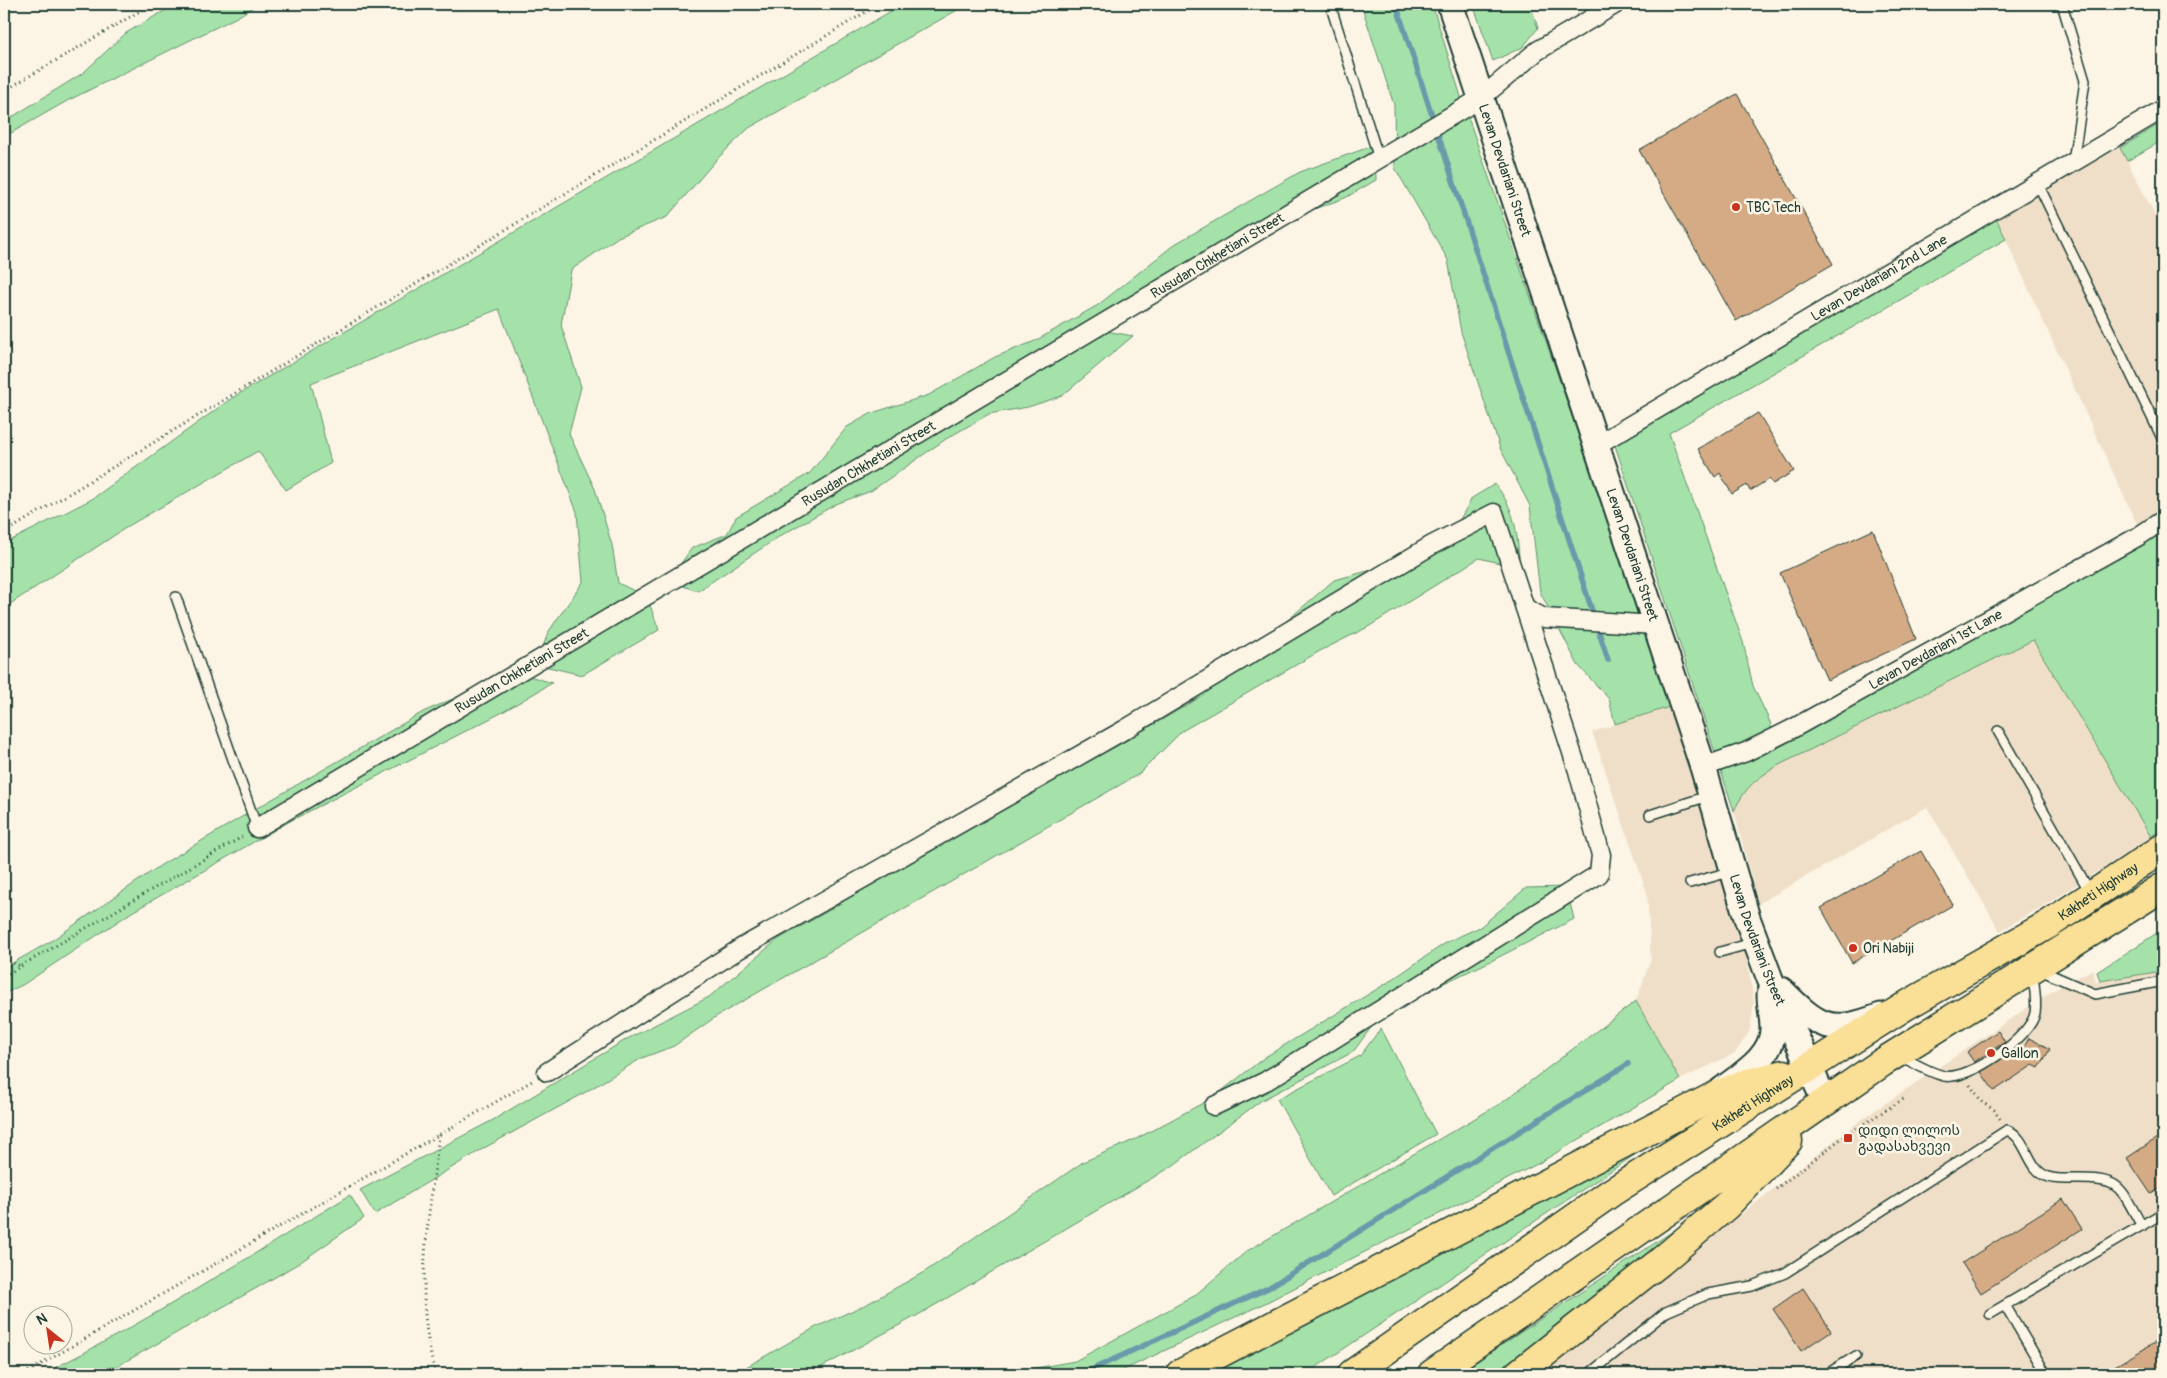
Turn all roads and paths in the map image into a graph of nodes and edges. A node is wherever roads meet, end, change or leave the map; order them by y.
1 (152, 4) edge
2 (879, 4) edge
3 (1330, 4) edge
4 (1450, 4) edge
5 (1616, 4) edge
6 (2062, 4) edge
7 (4, 91) edge
8 (1481, 98) junction
9 (2163, 109) edge
10 (1378, 159) junction
11 (2073, 163) junction
12 (2038, 184) junction
13 (2163, 440) edge
14 (1595, 446) junction
15 (2163, 520) edge
16 (4, 533) edge
17 (176, 597) dead end
18 (1525, 608) junction
19 (1655, 625) junction
20 (1998, 731) dead end
21 (1703, 767) junction
22 (1711, 795) junction
23 (1650, 815) dead end
24 (257, 828) junction
25 (2163, 848) edge
26 (1733, 871) junction
27 (1690, 883) dead end
28 (2163, 887) edge
29 (2091, 894) junction
30 (1756, 942) junction
31 (1720, 952) dead end
32 (4, 960) edge
33 (22, 966) junction
34 (2033, 968) junction
35 (4, 976) edge
36 (1770, 979) junction
37 (2163, 981) edge
38 (1907, 1005) junction
39 (1897, 1054) junction
40 (1810, 1067) junction
41 (547, 1072) joint
42 (1963, 1074) junction
43 (1711, 1098) junction
44 (1825, 1102) junction
45 (1214, 1106) dead end
46 (2007, 1130) junction
47 (439, 1134) junction
48 (2163, 1214) edge
49 (2142, 1226) junction
50 (2006, 1305) junction
51 (1990, 1314) dead end
52 (1856, 1356) dead end
53 (24, 1374) edge
54 (436, 1374) edge
55 (1180, 1374) edge
56 (1352, 1374) edge
57 (1432, 1374) edge
58 (1518, 1374) edge
59 (1589, 1374) edge
60 (1826, 1374) edge
61 (2046, 1374) edge

1 - 7 path
2 - 16 path
3 - 10 lane
4 - 8 main road, Levan Devdariani Street
5 - 8 street, Rusudan Chkhetiani Street
6 - 11 lane
8 - 10 street, Rusudan Chkhetiani Street
8 - 14 main road, Levan Devdariani Street
9 - 11 street, Levan Devdariani 2nd Lane
10 - 24 street, Rusudan Chkhetiani Street
11 - 12 street, Levan Devdariani 2nd Lane
12 - 13 lane
12 - 14 street, Levan Devdariani 2nd Lane
14 - 19 main road, Levan Devdariani Street
15 - 21 street, Levan Devdariani 1st Lane
17 - 24 lane
18 - 19 street
18 - 41 street
18 - 45 street
19 - 21 main road, Levan Devdariani Street
20 - 29 lane
21 - 22 main road, Levan Devdariani Street
22 - 23 lane
22 - 26 main road, Levan Devdariani Street
24 - 33 path
25 - 29 highway, Kakheti Highway
26 - 27 lane
26 - 30 main road, Levan Devdariani Street
28 - 34 highway
29 - 38 highway, Kakheti Highway
30 - 31 lane
30 - 36 main road, Levan Devdariani Street
32 - 33 path
33 - 35 path
34 - 37 lane
34 - 39 highway
34 - 42 lane
36 - 38 main road
36 - 40 main road, Levan Devdariani Street
36 - 43 main road
38 - 40 highway, Kakheti Highway
39 - 42 lane
39 - 44 highway
40 - 43 highway
40 - 44 main road, Levan Devdariani Street
40 - 56 highway, Kakheti Highway
41 - 47 path
42 - 46 path
43 - 55 highway
44 - 57 highway
44 - 58 highway
46 - 49 lane
46 - 59 lane
47 - 53 path
47 - 54 path
48 - 49 lane
49 - 50 lane
50 - 51 lane
50 - 61 lane
52 - 60 lane

